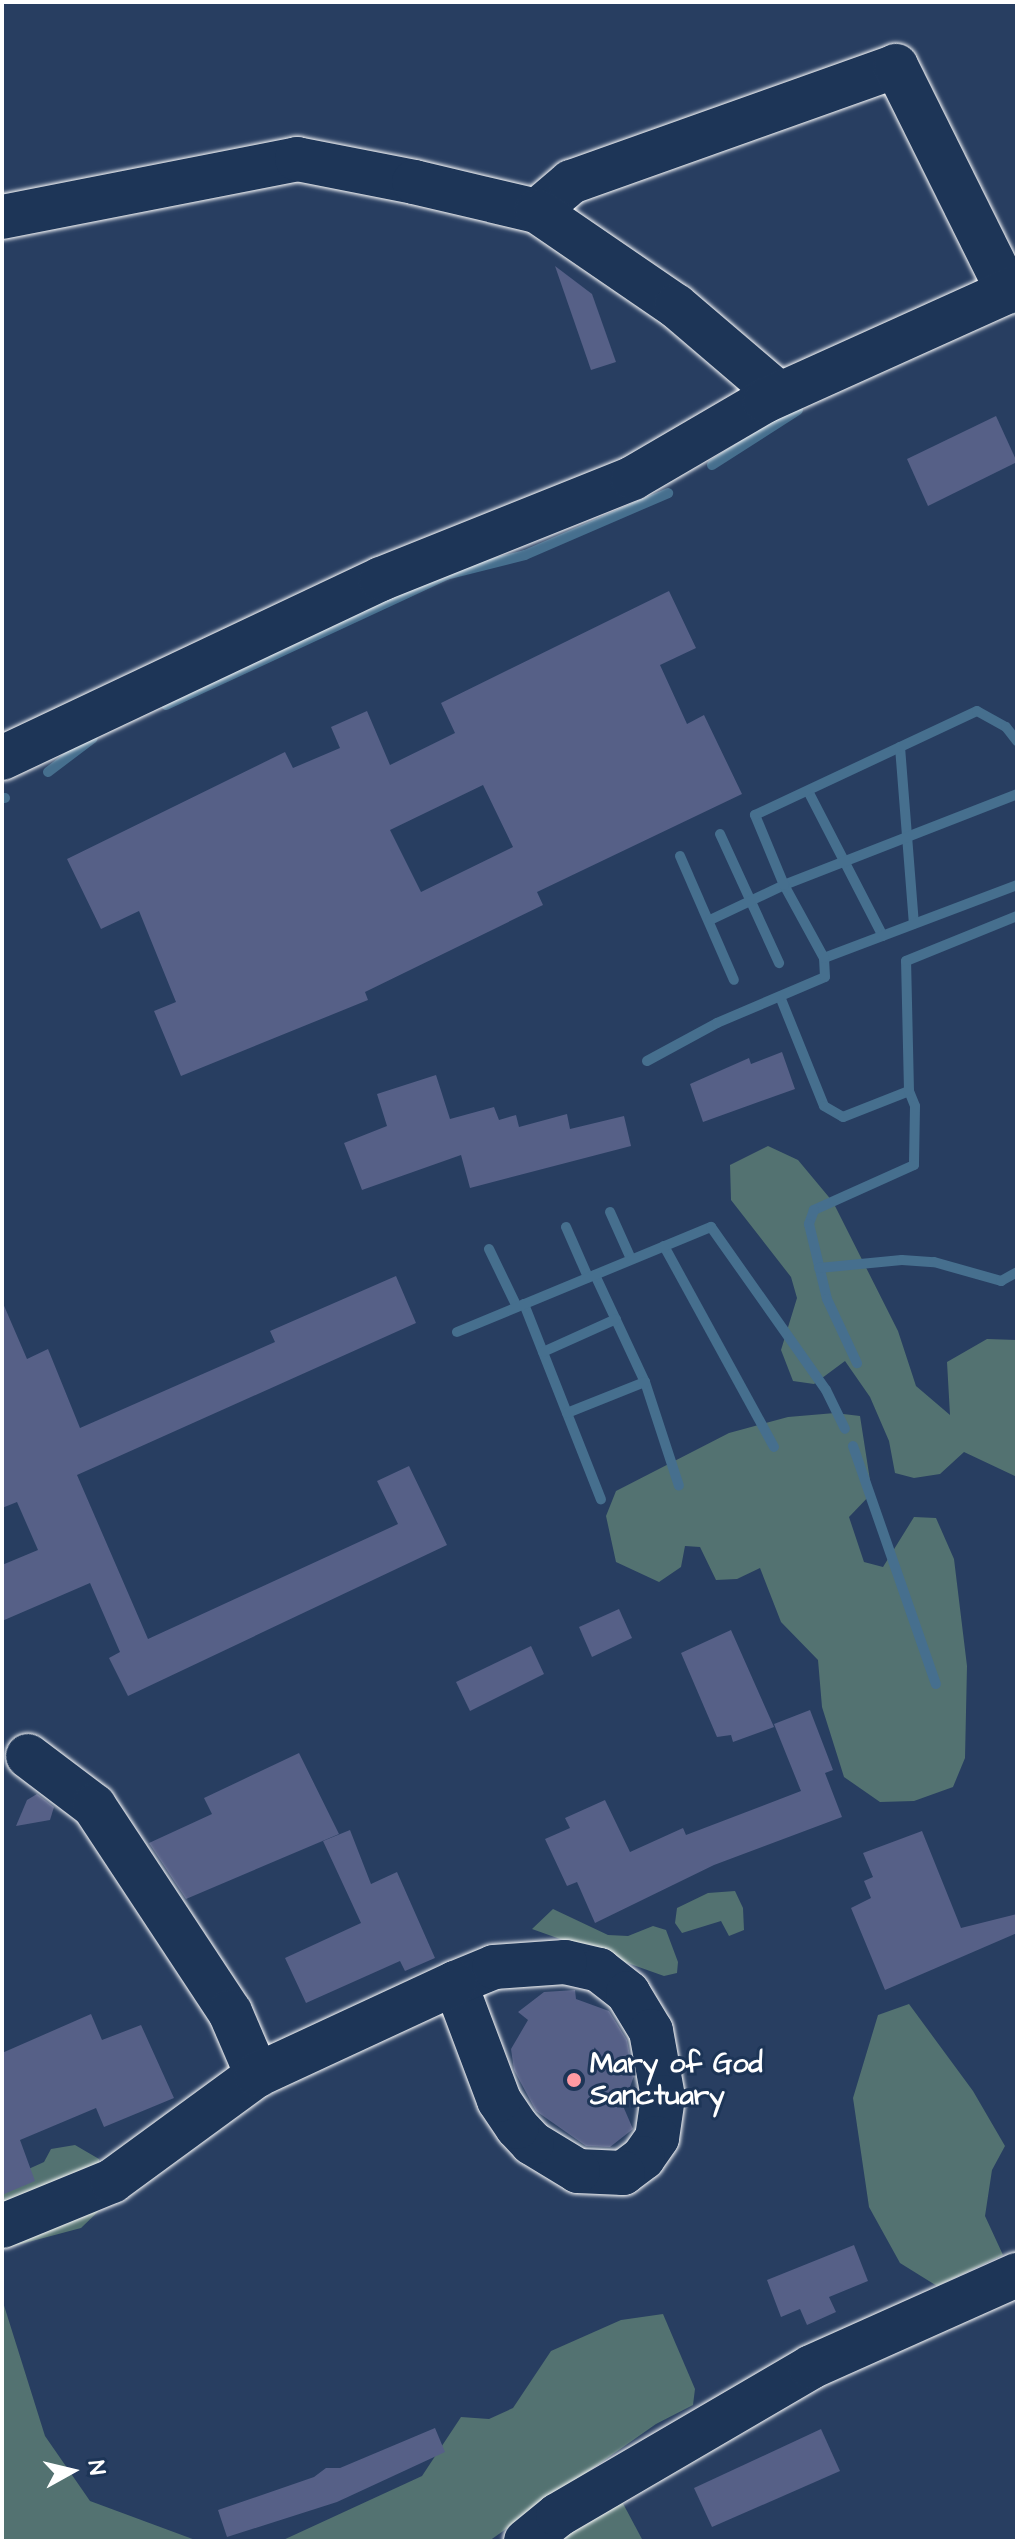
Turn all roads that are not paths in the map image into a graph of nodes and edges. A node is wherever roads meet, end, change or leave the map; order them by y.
1 (537, 211) junction
2 (2, 217) edge
3 (1012, 290) edge
4 (779, 394) junction
5 (2, 758) edge
6 (28, 1756) dead end
7 (455, 1983) junction
8 (257, 2075) junction
9 (2, 2226) edge
10 (1017, 2275) edge
11 (526, 2541) edge

1 - 2 street
1 - 3 street
1 - 4 street
3 - 4 street
4 - 5 street
6 - 8 street
7 - 7 street
7 - 8 street
8 - 9 street
10 - 11 street

